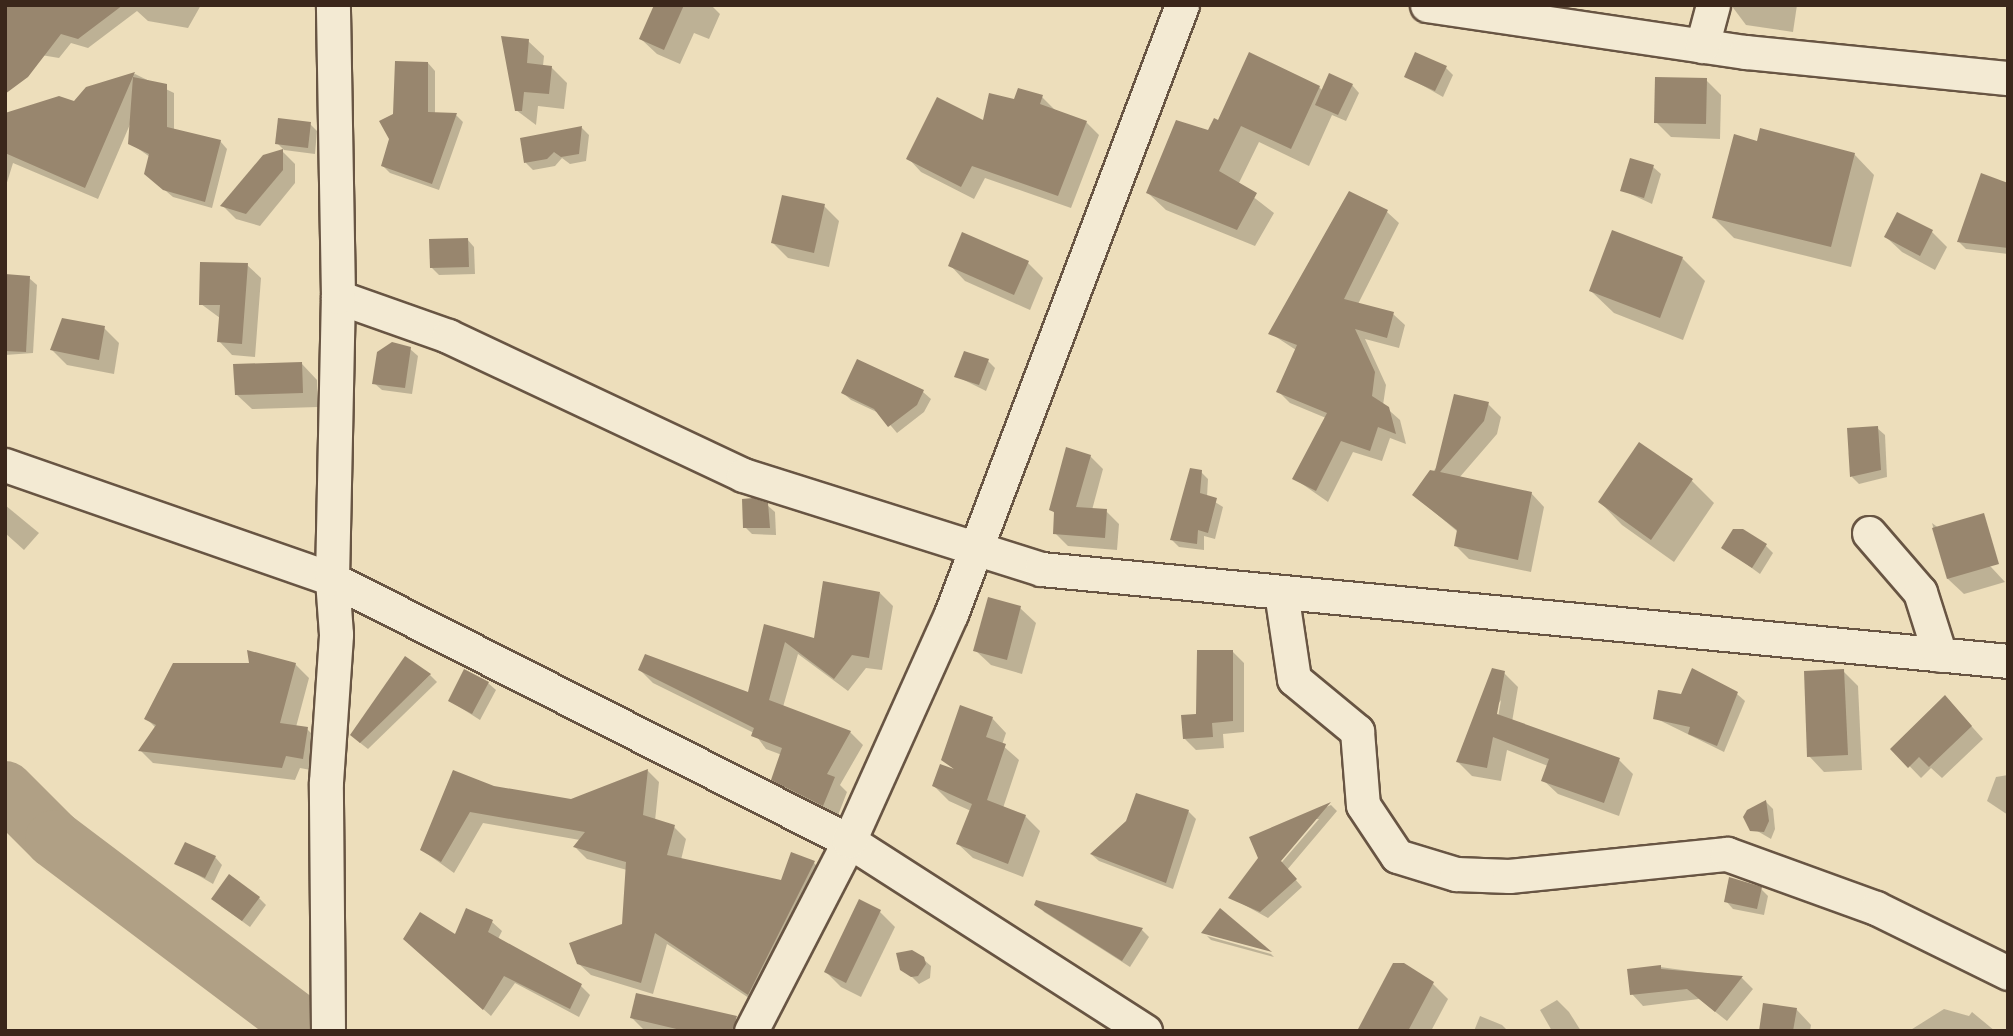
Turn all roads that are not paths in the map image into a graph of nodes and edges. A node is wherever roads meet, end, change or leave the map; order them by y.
1 (333, 5) edge
2 (1182, 5) edge
3 (1427, 5) edge
4 (1713, 5) edge
5 (1702, 46) junction
6 (2008, 78) edge
7 (338, 297) junction
8 (5, 466) edge
9 (1869, 533) dead end
10 (975, 549) junction
11 (332, 579) junction
12 (1281, 592) junction
13 (1940, 655) junction
14 (2008, 661) edge
15 (849, 841) junction
16 (2008, 973) edge
17 (328, 1031) edge
18 (751, 1031) edge
19 (1145, 1031) edge

1 - 7 street
2 - 10 street
3 - 5 street
4 - 5 street
5 - 6 street
7 - 10 street
7 - 11 street
8 - 11 street
9 - 13 street
10 - 12 street
10 - 15 street
11 - 15 street
11 - 17 street
12 - 13 street
12 - 16 street
13 - 14 street
15 - 18 street
15 - 19 street

